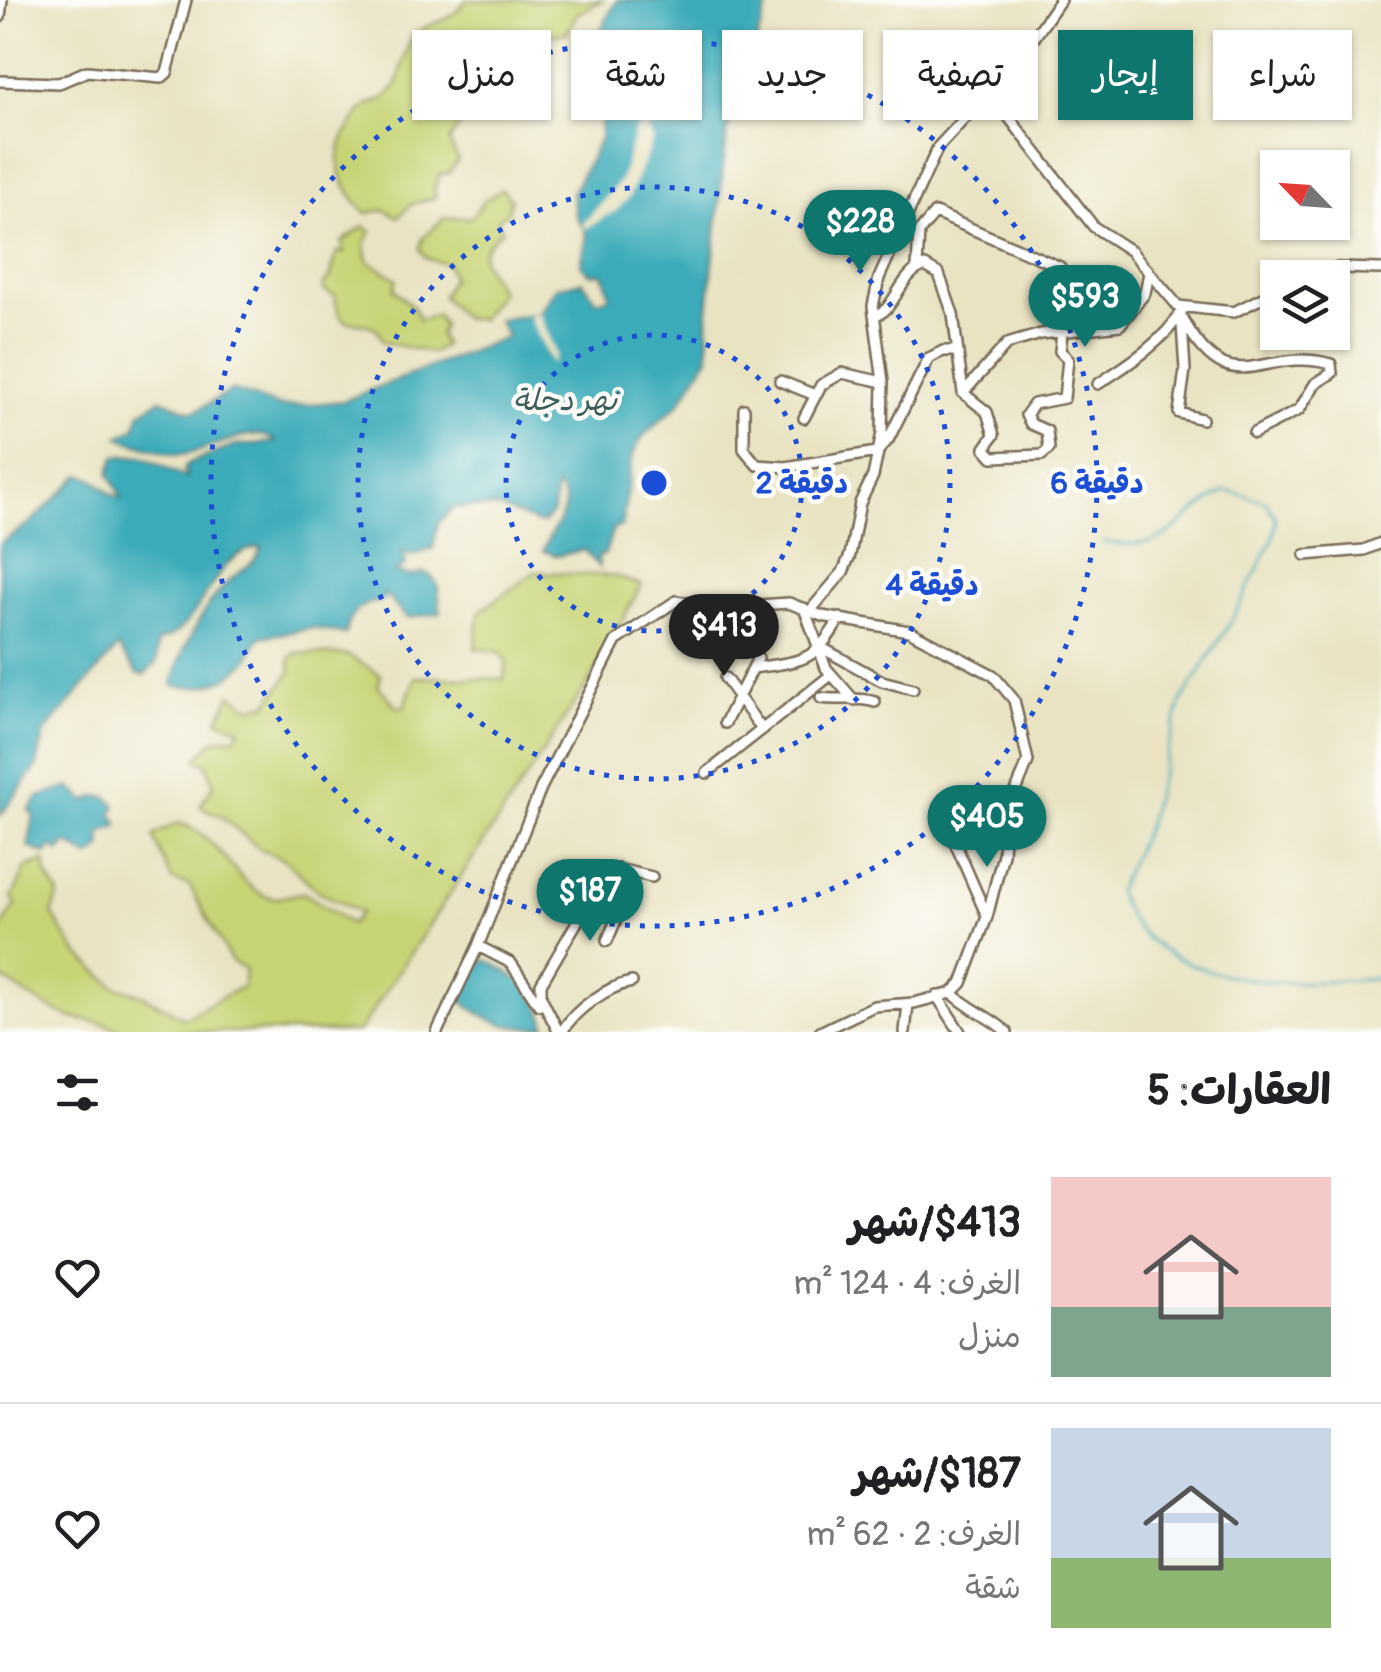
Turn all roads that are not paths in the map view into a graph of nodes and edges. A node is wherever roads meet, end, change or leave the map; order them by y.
1 (2, 0) edge
2 (186, 0) edge
3 (1060, 0) edge
4 (0, 17) edge
5 (1038, 36) edge
6 (0, 82) edge
7 (966, 120) edge
8 (1011, 120) edge
9 (1060, 267) dead end
10 (918, 268) junction
11 (1350, 268) edge
12 (1381, 269) edge
13 (1149, 272) junction
14 (1260, 299) edge
15 (1182, 313) junction
16 (874, 315) junction
17 (1062, 333) junction
18 (956, 351) junction
19 (780, 381) dead end
20 (883, 382) junction
21 (1098, 384) dead end
22 (963, 393) junction
23 (816, 396) junction
24 (744, 409) dead end
25 (804, 418) dead end
26 (1202, 418) dead end
27 (1254, 432) dead end
28 (877, 452) junction
29 (1381, 542) edge
30 (1370, 548) junction
31 (1305, 556) dead end
32 (1381, 558) edge
33 (807, 609) junction
34 (840, 618) junction
35 (734, 632) dead end
36 (821, 650) junction
37 (753, 668) junction
38 (830, 674) junction
39 (725, 678) dead end
40 (913, 689) dead end
41 (737, 696) junction
42 (821, 698) dead end
43 (854, 700) junction
44 (874, 702) dead end
45 (724, 723) dead end
46 (761, 728) junction
47 (707, 773) dead end
48 (949, 829) dead end
49 (652, 877) dead end
50 (588, 907) junction
51 (987, 917) junction
52 (607, 941) dead end
53 (478, 946) junction
54 (632, 982) dead end
55 (952, 993) junction
56 (936, 996) junction
57 (908, 1004) junction
58 (560, 1031) edge
59 (437, 1032) edge
60 (820, 1032) edge
61 (905, 1032) edge
62 (960, 1032) edge
63 (1007, 1032) edge

1 - 4 street
2 - 6 street
3 - 5 street
7 - 16 street
8 - 13 street
9 - 10 street
10 - 16 street
10 - 18 street
11 - 12 street
13 - 15 street
13 - 17 street
14 - 15 street
15 - 21 street
15 - 26 street
15 - 27 street
16 - 20 street
17 - 22 street
17 - 22 street
18 - 22 street
18 - 28 street
19 - 23 street
20 - 23 street
20 - 28 street
23 - 25 street
24 - 28 street
28 - 33 street
29 - 30 street
30 - 31 street
30 - 32 street
33 - 34 street
33 - 36 street
33 - 53 street
34 - 36 street
34 - 51 street
35 - 37 street
36 - 37 street
36 - 38 street
36 - 40 street
37 - 41 street
38 - 43 street
38 - 46 street
39 - 41 street
41 - 45 street
41 - 46 street
42 - 43 street
43 - 44 street
46 - 47 street
48 - 51 street
49 - 50 street
50 - 52 street
50 - 58 street
51 - 55 street
53 - 58 street
53 - 59 street
54 - 58 street
55 - 56 street
55 - 63 street
56 - 57 street
56 - 62 street
57 - 60 street
57 - 61 street

